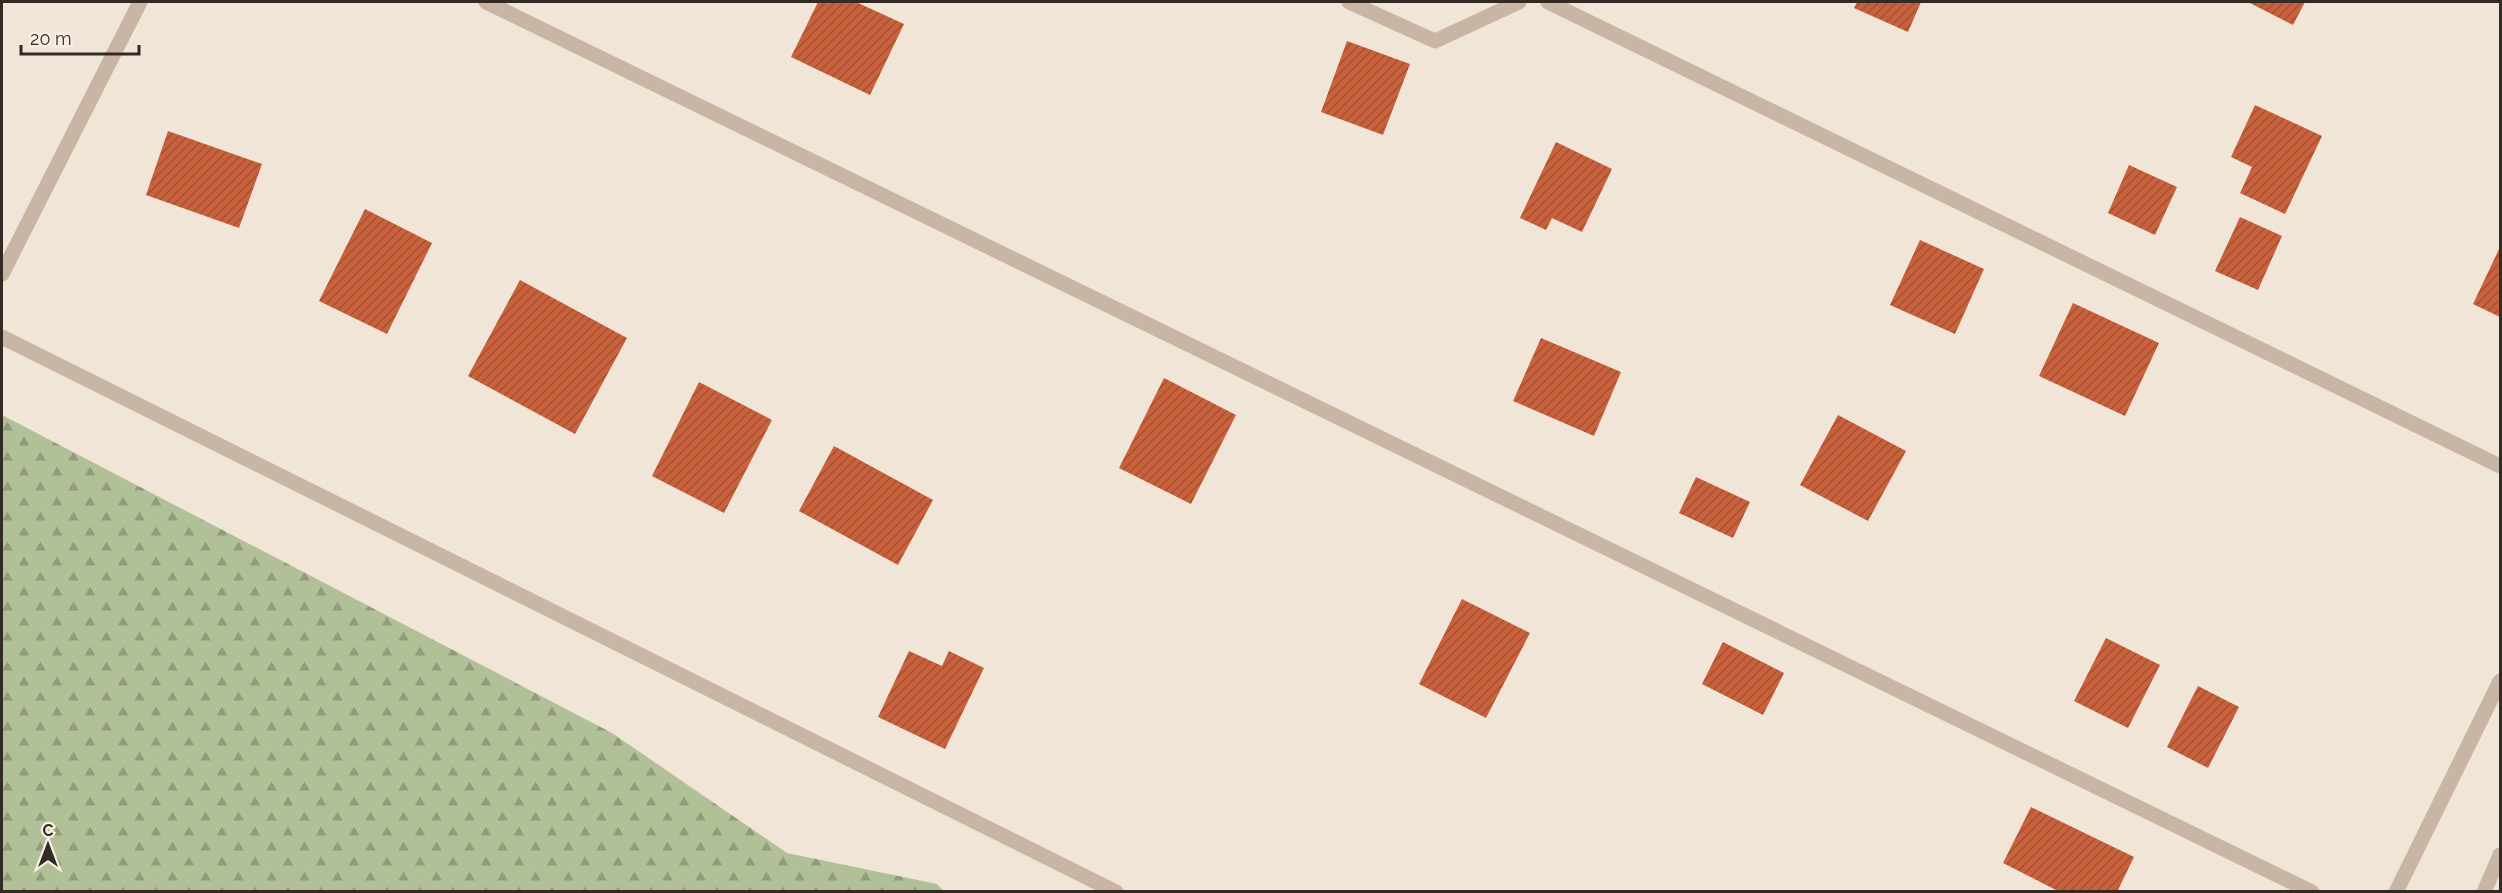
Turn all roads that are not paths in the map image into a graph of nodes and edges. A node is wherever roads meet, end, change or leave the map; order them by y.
1 (140, 2) edge
2 (486, 2) edge
3 (1349, 2) edge
4 (1519, 2) edge
5 (1548, 2) edge
6 (2, 274) edge
7 (2, 337) edge
8 (2500, 466) edge
9 (2500, 681) edge
10 (2500, 855) edge
11 (1116, 891) edge
12 (2312, 891) edge
13 (2396, 891) edge
14 (2484, 891) edge

1 - 6 lane
2 - 12 lane
3 - 4 lane
5 - 8 lane
7 - 11 lane
9 - 13 lane
10 - 14 lane

